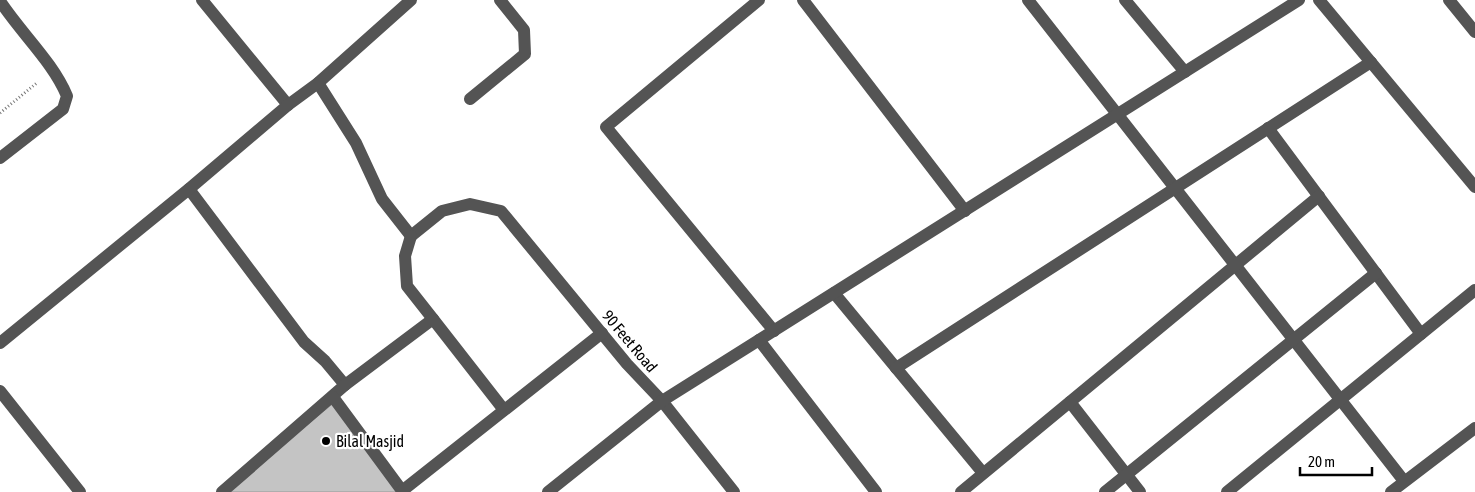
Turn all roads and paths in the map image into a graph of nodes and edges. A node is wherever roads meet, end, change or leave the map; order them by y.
1 (202, 0) edge
2 (410, 0) edge
3 (500, 0) edge
4 (760, 0) edge
5 (803, 0) edge
6 (1028, 0) edge
7 (1125, 0) edge
8 (1299, 0) edge
9 (1319, 0) edge
10 (1449, 0) edge
11 (0, 1) edge
12 (1475, 32) edge
13 (1371, 62) junction
14 (1185, 72) junction
15 (40, 80) dead end
16 (318, 83) junction
17 (470, 99) dead end
18 (291, 102) junction
19 (0, 113) edge
20 (1117, 114) junction
21 (1268, 128) junction
22 (0, 158) edge
23 (1175, 188) junction
24 (1475, 188) edge
25 (189, 189) junction
26 (1319, 196) junction
27 (965, 211) junction
28 (411, 236) junction
29 (1235, 265) junction
30 (1376, 273) junction
31 (1475, 290) edge
32 (834, 293) junction
33 (434, 319) junction
34 (774, 331) junction
35 (602, 333) junction
36 (1421, 334) junction
37 (758, 340) junction
38 (1294, 340) junction
39 (0, 343) edge
40 (896, 368) junction
41 (345, 385) junction
42 (0, 391) edge
43 (333, 397) junction
44 (1340, 399) junction
45 (662, 401) junction
46 (1070, 402) junction
47 (504, 410) junction
48 (1475, 428) edge
49 (983, 473) junction
50 (1127, 475) junction
51 (1404, 481) junction
52 (402, 491) edge
53 (552, 491) edge
54 (80, 492) edge
55 (222, 492) edge
56 (734, 492) edge
57 (876, 492) edge
58 (961, 492) edge
59 (1105, 492) edge
60 (1140, 492) edge
61 (1227, 492) edge
62 (1391, 492) edge

1 - 18 street
2 - 16 street
2 - 18 street
3 - 17 street
4 - 34 street
5 - 27 street
6 - 20 street
7 - 14 street
8 - 14 street
9 - 13 street
10 - 12 street
11 - 22 street
13 - 21 street
13 - 24 street
14 - 20 street
15 - 19 path
16 - 18 street
16 - 28 street
18 - 25 street
20 - 23 street
20 - 27 street
21 - 23 street
21 - 26 street
23 - 29 street
23 - 40 street
25 - 39 street
25 - 41 street
26 - 29 street
26 - 30 street
27 - 32 street
28 - 33 street
28 - 35 street, 90 Feet Road
29 - 38 street
29 - 46 street
30 - 36 street
30 - 38 street
31 - 36 street
32 - 34 street
32 - 40 street
33 - 41 street
33 - 47 street
34 - 37 street
35 - 45 street, 90 Feet Road
35 - 47 street
36 - 44 street
37 - 45 street
37 - 57 street
38 - 44 street
38 - 50 street
40 - 49 street
41 - 43 street
42 - 54 street
43 - 52 street
43 - 55 street
44 - 51 street
44 - 61 street
45 - 53 street
45 - 56 street, 90 Feet Road
46 - 49 street
46 - 50 street
47 - 52 street
48 - 51 street
49 - 58 street
50 - 59 street
50 - 60 street
51 - 62 street

